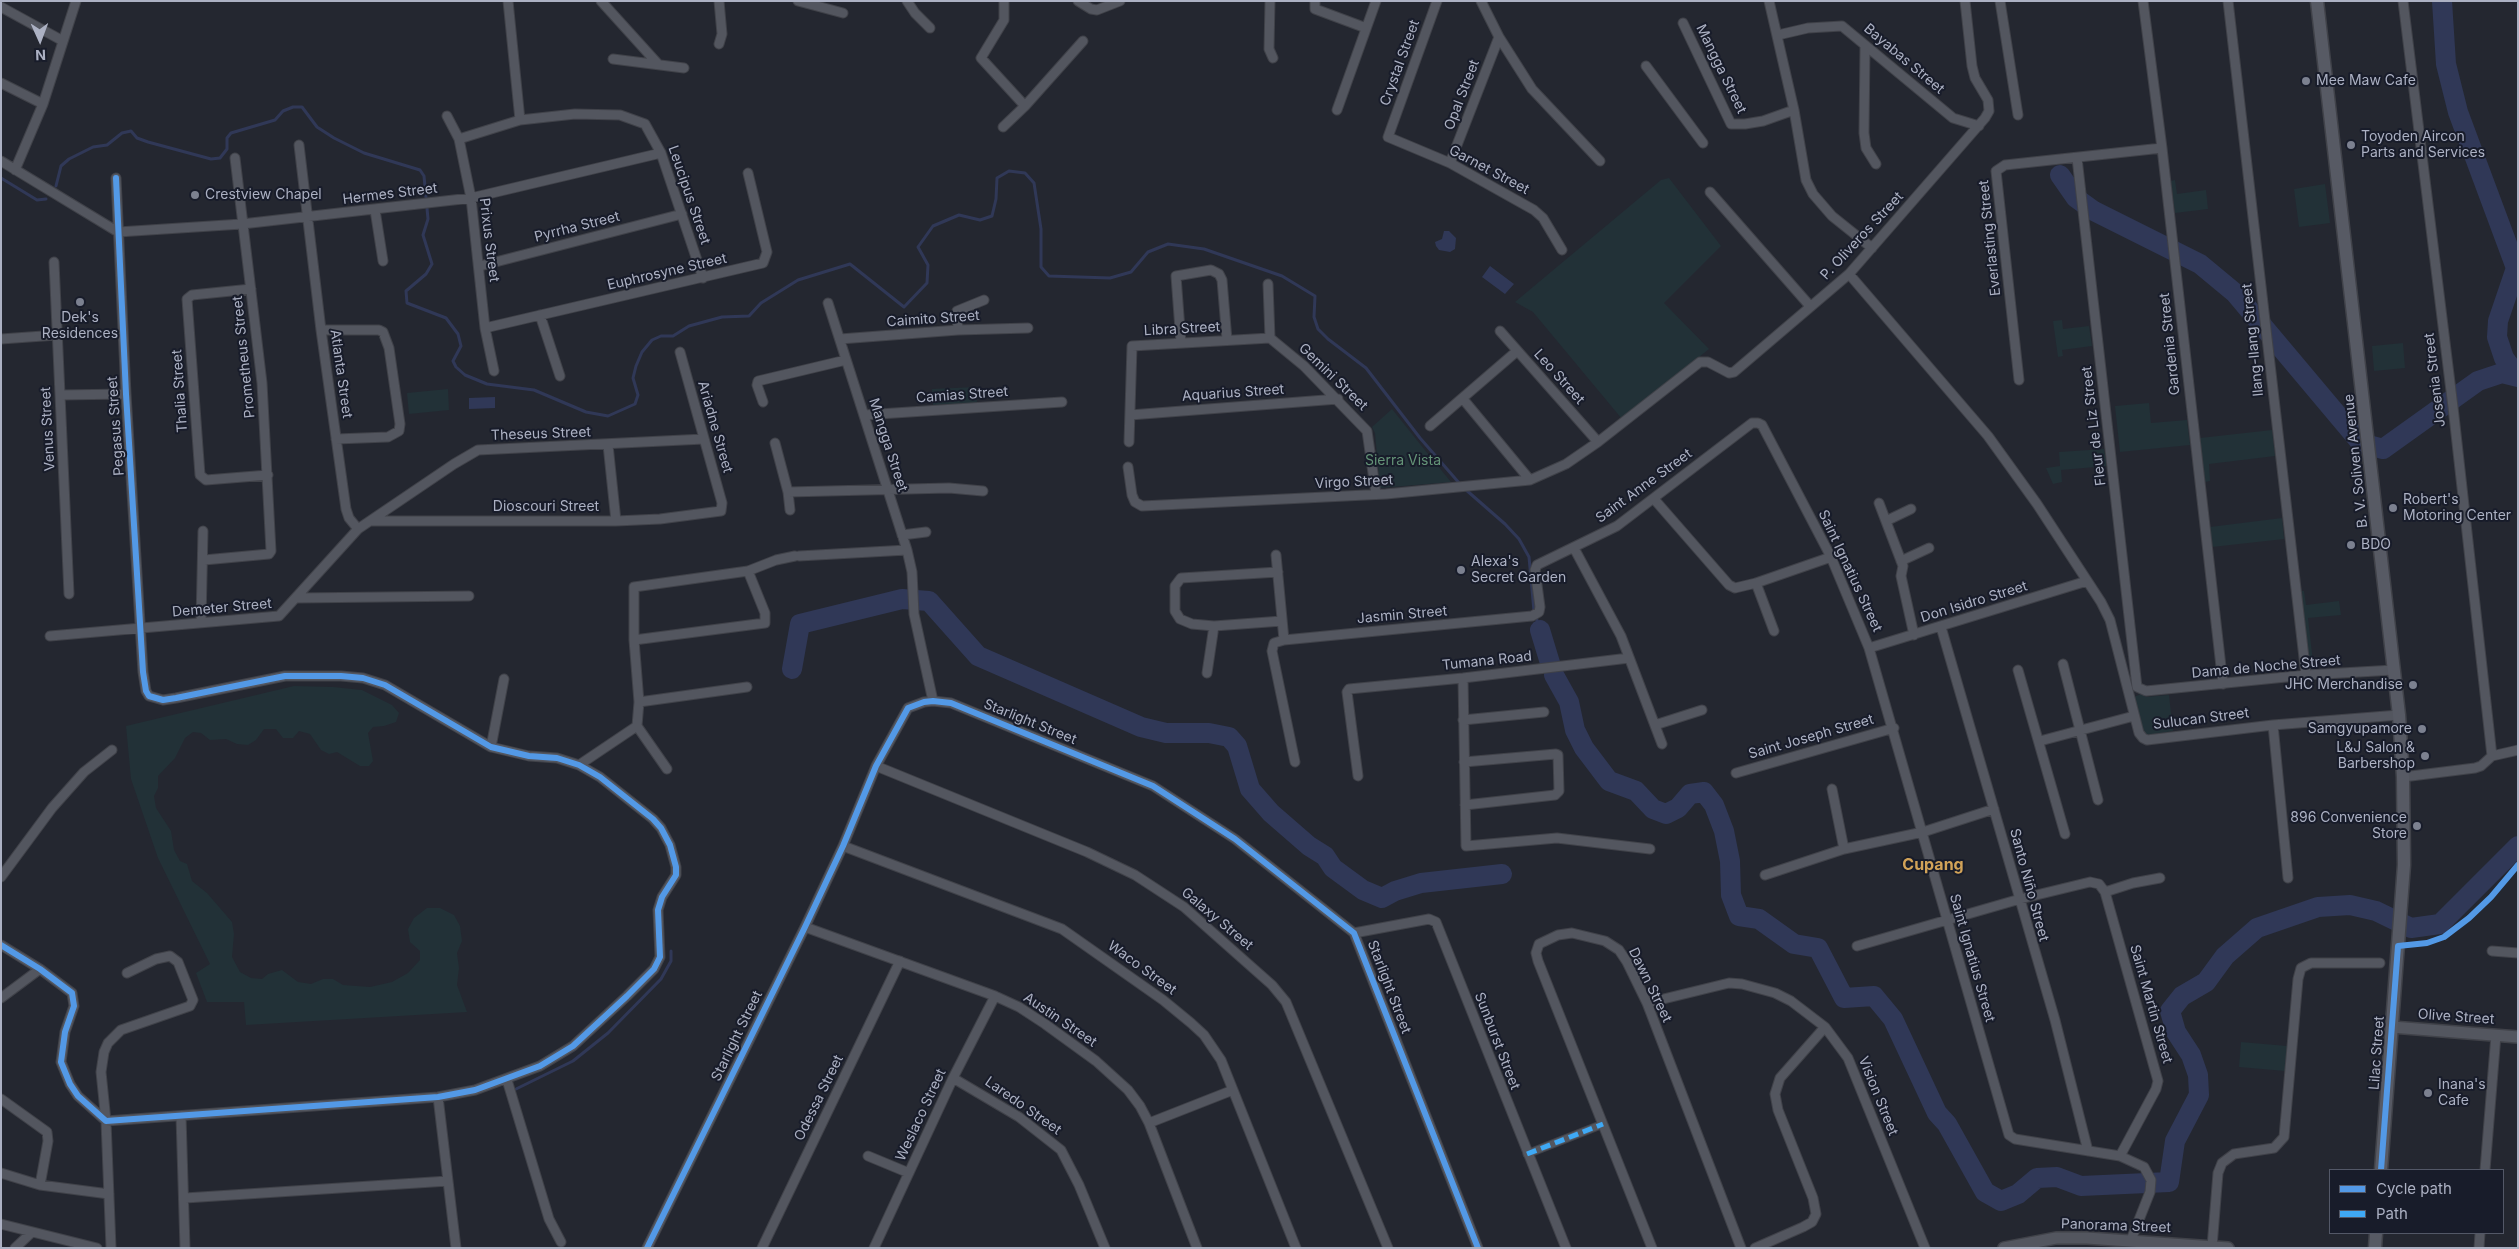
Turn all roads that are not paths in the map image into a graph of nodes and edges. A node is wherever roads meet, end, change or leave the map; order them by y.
1 (76, 1) edge
2 (508, 1) edge
3 (719, 1) edge
4 (798, 1) edge
5 (907, 1) edge
6 (1004, 1) edge
7 (1078, 1) edge
8 (1120, 1) edge
9 (1270, 1) edge
10 (1315, 1) edge
11 (1376, 1) edge
12 (1437, 1) edge
13 (1481, 1) edge
14 (1769, 1) edge
15 (1965, 1) edge
16 (2000, 1) edge
17 (2142, 1) edge
18 (2228, 1) edge
19 (2316, 1) edge
20 (2403, 1) edge
21 (602, 2) edge
22 (1, 7) edge
23 (843, 13) dead end
24 (1683, 23) dead end
25 (930, 28) dead end
26 (1366, 28) junction
27 (1778, 34) junction
28 (1499, 37) junction
29 (1083, 40) dead end
30 (63, 41) junction
31 (719, 44) dead end
32 (1865, 46) junction
33 (1273, 58) dead end
34 (613, 59) dead end
35 (658, 64) junction
36 (1646, 66) dead end
37 (684, 68) dead end
38 (1, 83) edge
39 (43, 104) junction
40 (1025, 106) junction
41 (1337, 110) dead end
42 (1794, 110) junction
43 (2018, 115) dead end
44 (447, 116) dead end
45 (520, 120) junction
46 (1980, 126) junction
47 (1003, 127) dead end
48 (1388, 134) joint
49 (459, 139) junction
50 (1703, 143) dead end
51 (299, 145) dead end
52 (2162, 148) junction
53 (661, 154) junction
54 (235, 158) dead end
55 (2077, 158) junction
56 (1600, 160) dead end
57 (1, 161) edge
58 (1450, 163) junction
59 (1876, 164) dead end
60 (15, 170) junction
61 (748, 173) dead end
62 (116, 178) dead end
63 (1710, 192) dead end
64 (471, 198) junction
65 (375, 210) junction
66 (682, 214) junction
67 (308, 218) junction
68 (242, 224) junction
69 (118, 232) junction
70 (1872, 248) junction
71 (1562, 250) dead end
72 (383, 261) dead end
73 (54, 262) dead end
74 (480, 266) junction
75 (1849, 274) junction
76 (703, 278) junction
77 (1268, 284) dead end
78 (250, 289) junction
79 (984, 300) dead end
80 (828, 303) dead end
81 (1810, 306) junction
82 (540, 315) junction
83 (485, 328) junction
84 (1028, 328) dead end
85 (321, 330) junction
86 (958, 330) junction
87 (1500, 331) dead end
88 (57, 335) junction
89 (1270, 338) junction
90 (1, 339) edge
91 (840, 339) junction
92 (1227, 340) junction
93 (1181, 343) junction
94 (1517, 351) junction
95 (680, 352) dead end
96 (846, 360) junction
97 (494, 371) dead end
98 (560, 376) dead end
99 (2019, 380) dead end
100 (126, 394) junction
101 (60, 396) junction
102 (1338, 399) junction
103 (1463, 400) junction
104 (763, 402) dead end
105 (1062, 402) dead end
106 (864, 415) junction
107 (1130, 415) junction
108 (1623, 422) joint
109 (1758, 423) joint
110 (1430, 426) dead end
111 (336, 439) junction
112 (704, 439) junction
113 (1129, 442) dead end
114 (1598, 442) junction
115 (775, 443) dead end
116 (608, 445) junction
117 (1128, 467) dead end
118 (268, 475) junction
119 (1530, 480) junction
120 (888, 490) junction
121 (982, 491) dead end
122 (788, 492) junction
123 (1376, 494) junction
124 (1654, 499) junction
125 (1880, 503) dead end
126 (1911, 509) dead end
127 (722, 510) joint
128 (790, 510) dead end
129 (370, 521) junction
130 (616, 521) junction
131 (1886, 521) junction
132 (358, 529) junction
133 (203, 531) dead end
134 (926, 532) dead end
135 (902, 535) junction
136 (1574, 548) junction
137 (1929, 548) dead end
138 (906, 550) junction
139 (1276, 555) dead end
140 (1831, 557) junction
141 (204, 560) junction
142 (1901, 560) junction
143 (748, 571) junction
144 (1278, 572) junction
145 (2087, 581) junction
146 (1756, 583) junction
147 (69, 594) dead end
148 (469, 596) dead end
149 (297, 598) junction
150 (1535, 614) joint
151 (1282, 621) junction
152 (202, 622) junction
153 (1214, 626) junction
154 (1941, 627) junction
155 (142, 630) junction
156 (1774, 631) dead end
157 (1914, 635) junction
158 (50, 636) dead end
159 (634, 640) junction
160 (1284, 640) junction
161 (1869, 648) junction
162 (1629, 658) junction
163 (2063, 664) dead end
164 (2018, 670) dead end
165 (2394, 670) junction
166 (1207, 673) dead end
167 (2306, 675) junction
168 (1463, 678) junction
169 (504, 679) dead end
170 (2223, 684) junction
171 (747, 687) dead end
172 (2140, 690) joint
173 (933, 701) junction
174 (639, 702) junction
175 (1702, 710) dead end
176 (1544, 712) dead end
177 (2399, 715) junction
178 (2134, 716) junction
179 (1463, 720) junction
180 (1655, 725) junction
181 (2274, 725) junction
182 (637, 726) junction
183 (1894, 728) junction
184 (2081, 730) junction
185 (2040, 741) junction
186 (1662, 744) dead end
187 (491, 747) junction
188 (112, 750) dead end
189 (2518, 750) edge
190 (2492, 756) junction
191 (1295, 762) dead end
192 (1464, 762) junction
193 (579, 765) junction
194 (876, 766) junction
195 (667, 769) dead end
196 (1736, 773) dead end
197 (1358, 776) dead end
198 (2403, 777) junction
199 (1832, 789) dead end
200 (2098, 800) dead end
201 (1465, 804) junction
202 (1994, 809) junction
203 (1923, 832) junction
204 (2065, 834) dead end
205 (843, 846) junction
206 (1650, 849) dead end
207 (1844, 849) junction
208 (1765, 875) dead end
209 (1, 877) edge
210 (2160, 878) dead end
211 (2288, 878) dead end
212 (2102, 888) junction
213 (2020, 899) junction
214 (2400, 920) joint
215 (1946, 921) junction
216 (805, 927) junction
217 (1354, 933) junction
218 (1, 945) edge
219 (1857, 946) dead end
220 (2492, 951) dead end
221 (2518, 953) edge
222 (900, 961) junction
223 (2380, 963) dead end
224 (40, 969) junction
225 (127, 973) dead end
226 (994, 996) junction
227 (1, 998) edge
228 (1647, 1003) junction
229 (1825, 1027) junction
230 (2392, 1027) junction
231 (2496, 1035) junction
232 (2518, 1036) edge
233 (953, 1078) junction
234 (506, 1080) junction
235 (1233, 1090) junction
236 (438, 1097) junction
237 (1, 1099) edge
238 (181, 1116) junction
239 (106, 1121) junction
240 (1149, 1123) junction
241 (1603, 1124) junction
242 (2088, 1151) junction
243 (1526, 1154) junction
244 (868, 1156) dead end
245 (2120, 1156) junction
246 (2381, 1169) edge
247 (2485, 1169) edge
248 (1, 1173) edge
249 (909, 1173) junction
250 (448, 1181) junction
251 (40, 1185) junction
252 (109, 1194) junction
253 (185, 1198) junction
254 (1, 1224) edge
255 (32, 1232) junction
256 (2376, 1234) edge
257 (2480, 1234) edge
258 (2131, 1240) junction
259 (561, 1242) dead end
260 (2212, 1247) edge
261 (15, 1248) edge
262 (96, 1248) edge
263 (111, 1248) edge
264 (185, 1248) edge
265 (456, 1248) edge
266 (646, 1248) edge
267 (762, 1248) edge
268 (874, 1248) edge
269 (1104, 1248) edge
270 (1197, 1248) edge
271 (1296, 1248) edge
272 (1388, 1248) edge
273 (1478, 1248) edge
274 (1566, 1248) edge
275 (1652, 1248) edge
276 (1741, 1248) edge
277 (1755, 1248) edge
278 (1925, 1248) edge
279 (2004, 1248) edge
280 (2228, 1248) edge
281 (2375, 1248) edge
282 (2479, 1248) edge

1 - 30 street
2 - 45 street
3 - 31 street
4 - 23 street
5 - 25 street
6 - 40 street
7 - 8 street
9 - 33 street
10 - 26 street
11 - 26 street
12 - 48 street, Crystal Street
13 - 28 street
14 - 27 street
15 - 46 street, P. Oliveros Street
16 - 43 street
17 - 52 street, Gardenia Street
18 - 167 street, Ilang-Ilang Street
19 - 165 main road, B. V. Soliven Avenue
20 - 190 street, Josenia Street
21 - 35 street
22 - 30 street
24 - 42 street, Mangga Street
26 - 41 street
27 - 32 street, Bayabas Street
27 - 42 street
28 - 56 street
28 - 58 street, Opal Street
29 - 40 street
30 - 39 street
32 - 46 street, Bayabas Street
32 - 59 street
34 - 35 street
35 - 37 street
36 - 50 street
38 - 39 street
39 - 60 street
40 - 47 street
42 - 70 street
44 - 49 street, Prixus Street
45 - 49 street
45 - 53 street, Leucipus Street
46 - 70 street, P. Oliveros Street
48 - 58 street, Garnet Street
49 - 64 street, Prixus Street
51 - 67 street, Atlanta Street
52 - 55 street, Everlasting Street
52 - 170 street, Gardenia Street
53 - 64 street, Hermes Street
53 - 66 street, Leucipus Street
54 - 68 street, Prometheus Street
55 - 99 street, Everlasting Street
55 - 172 street, Fleur de Liz Street
57 - 60 street
58 - 71 street, Garnet Street
60 - 69 street
61 - 76 street, Euphrosyne Street
62 - 69 street, Pegasus Street
63 - 81 street
64 - 65 street, Hermes Street
64 - 74 street, Prixus Street
65 - 67 street, Hermes Street
65 - 72 street
66 - 74 street, Pyrrha Street
66 - 76 street, Leucipus Street
67 - 68 street, Hermes Street
67 - 85 street, Atlanta Street
68 - 69 street, Hermes Street
68 - 78 street, Prometheus Street
69 - 100 street, Pegasus Street
70 - 75 street, P. Oliveros Street
73 - 88 street, Venus Street
74 - 83 street, Prixus Street
75 - 81 street, P. Oliveros Street
75 - 145 street, Sulucan Street
76 - 82 street, Euphrosyne Street
77 - 89 street
78 - 118 street, Prometheus Street
78 - 118 street, Thalia Street
79 - 86 street
80 - 91 street, Mangga Street
81 - 108 street, P. Oliveros Street
82 - 83 street, Euphrosyne Street
82 - 98 street
83 - 97 street, Prixus Street
84 - 86 street, Caimito Street
85 - 111 street, Atlanta Street
85 - 111 street
86 - 91 street, Caimito Street
87 - 94 street, Leo Street
88 - 90 street
88 - 101 street, Venus Street
89 - 92 street, Libra Street
89 - 102 street, Gemini Street
91 - 96 street, Mangga Street
92 - 93 street, Libra Street
92 - 93 street
93 - 107 street, Libra Street
94 - 103 street
94 - 114 street, Leo Street
95 - 112 street, Ariadne Street
96 - 104 street
96 - 106 street, Mangga Street
100 - 101 street
100 - 155 street, Pegasus Street
101 - 147 street, Venus Street
102 - 107 street, Aquarius Street
102 - 123 street, Gemini Street
103 - 110 street
103 - 119 street
105 - 106 street, Camias Street
106 - 120 street, Mangga Street
107 - 113 street, Libra Street
108 - 114 street, Virgo Street
109 - 124 street, Saint Anne Street
109 - 140 street, Saint Ignatius Street
111 - 132 street, Atlanta Street
112 - 116 street, Theseus Street
112 - 127 street, Ariadne Street
114 - 119 street, Virgo Street
115 - 122 street
116 - 129 street, Theseus Street
116 - 130 street
117 - 123 street, Virgo Street
118 - 141 street, Prometheus Street
119 - 123 street, Virgo Street
120 - 121 street
120 - 122 street
120 - 135 street, Mangga Street
122 - 128 street
124 - 136 street, Saint Anne Street
124 - 146 street
125 - 131 street
126 - 131 street
127 - 130 street, Dioscouri Street
129 - 130 street, Dioscouri Street
129 - 132 street, Theseus Street
131 - 142 street
132 - 149 street, Demeter Street
133 - 141 street
134 - 135 street
135 - 138 street, Mangga Street
136 - 150 street, Saint Anne Street
136 - 162 street
137 - 142 street
138 - 143 street
138 - 173 street, Mangga Street
139 - 144 street
140 - 146 street
140 - 161 street, Saint Ignatius Street
141 - 152 street
142 - 157 street
143 - 159 street
143 - 159 street
144 - 151 street
144 - 153 street
145 - 154 street, Don Isidro Street
145 - 178 street, Sulucan Street
146 - 156 street
148 - 149 street
149 - 152 street, Demeter Street
150 - 160 street, Jasmin Street
151 - 153 street
151 - 160 street
152 - 155 street, Demeter Street
153 - 166 street
154 - 157 street, Don Isidro Street
154 - 202 street, Santo Niño Street
155 - 158 street, Demeter Street
155 - 187 street, Pegasus Street
157 - 161 street, Don Isidro Street
159 - 174 street
160 - 191 street, Jasmin Street
161 - 183 street, Saint Ignatius Street
162 - 168 street, Tumana Road
162 - 180 street
163 - 184 street
164 - 185 street
165 - 167 street, Dama de Noche Street
165 - 177 main road, B. V. Soliven Avenue
167 - 170 street, Dama de Noche Street
168 - 179 street
168 - 197 street, Tumana Road
169 - 187 street
170 - 172 street, Dama de Noche Street
171 - 174 street
173 - 194 street, Starlight Street
173 - 217 street, Starlight Street
174 - 182 street
175 - 180 street
176 - 179 street
177 - 181 street, Sulucan Street
177 - 198 main road, B. V. Soliven Avenue
178 - 181 street, Sulucan Street
178 - 184 street
179 - 192 street
180 - 186 street
181 - 211 street
182 - 193 street
182 - 195 street
183 - 196 street, Saint Joseph Street
183 - 203 street, Saint Ignatius Street
184 - 185 street
184 - 200 street
185 - 204 street
187 - 193 street
188 - 209 street
189 - 190 street
190 - 198 street
192 - 201 street
192 - 201 street
193 - 234 street
194 - 205 street, Starlight Street
194 - 272 street, Galaxy Street
198 - 214 main road, B. V. Soliven Avenue
199 - 207 street
201 - 206 street
202 - 203 street
202 - 213 street, Santo Niño Street
203 - 207 street
203 - 215 street, Saint Ignatius Street
205 - 216 street, Starlight Street
205 - 235 street, Waco Street
207 - 208 street
210 - 212 street
212 - 213 street
212 - 245 street, Saint Martin Street
213 - 215 street
213 - 242 street, Santo Niño Street
214 - 230 main road, Lilac Street
215 - 219 street
215 - 242 street, Saint Ignatius Street
216 - 222 street, Austin Street
216 - 266 street, Starlight Street
217 - 243 street, Sunburst Street
217 - 273 street, Starlight Street
218 - 224 street
220 - 221 street
222 - 226 street, Austin Street
222 - 267 street, Odessa Street
223 - 260 street
224 - 227 street
224 - 239 street
225 - 239 street
226 - 233 street, Weslaco Street
226 - 240 street, Austin Street
228 - 229 street, Vision Street
228 - 241 street, Dawn Street
228 - 276 street, Dawn Street
229 - 277 street
229 - 278 street, Vision Street
230 - 231 street, Olive Street
230 - 246 main road, Lilac Street
231 - 232 street, Olive Street
231 - 247 street
233 - 249 street, Weslaco Street
233 - 269 street, Laredo Street
234 - 236 street
234 - 259 street
235 - 240 street
235 - 271 street, Waco Street
236 - 238 street
236 - 250 street
237 - 251 street
238 - 239 street
238 - 253 street
239 - 252 street
240 - 270 street, Austin Street
241 - 243 street
241 - 275 street, Dawn Street
242 - 245 street, Saint Ignatius Street
243 - 274 street, Sunburst Street
244 - 249 street
245 - 258 street, Saint Ignatius Street
248 - 251 street
249 - 268 street, Weslaco Street
250 - 253 street
250 - 265 street
251 - 252 street
252 - 263 street
253 - 264 street
254 - 255 street
255 - 261 street
255 - 262 street
256 - 281 main road
257 - 282 street
258 - 260 street, Panorama Street
258 - 279 street, Panorama Street
260 - 280 street, Panorama Street

